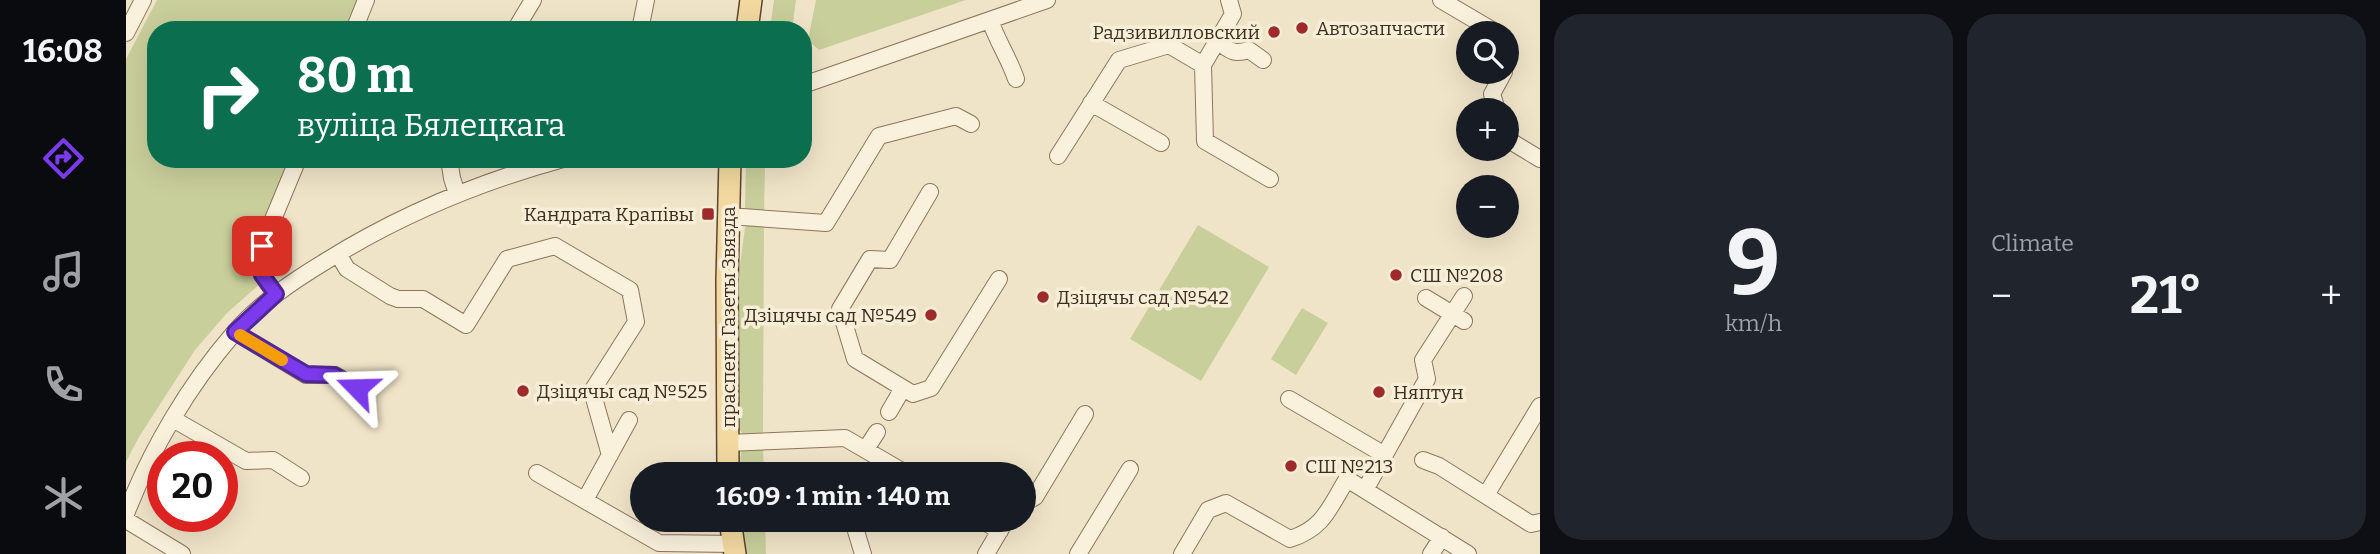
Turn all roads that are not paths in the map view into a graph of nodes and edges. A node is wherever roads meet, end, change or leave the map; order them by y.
1 (143, 0) edge
2 (366, 0) edge
3 (533, 0) edge
4 (646, 0) edge
5 (751, 0) edge
6 (1047, 0) edge
7 (1228, 0) edge
8 (1441, 0) edge
9 (990, 20) junction
10 (358, 21) edge
11 (520, 21) edge
12 (642, 21) edge
13 (749, 21) edge
14 (1477, 21) edge
15 (126, 33) edge
16 (1217, 41) junction
17 (1263, 61) dead end
18 (1203, 65) junction
19 (1016, 79) dead end
20 (812, 81) edge
21 (1091, 103) junction
22 (971, 124) dead end
23 (1161, 143) dead end
24 (1519, 146) edge
25 (1058, 156) dead end
26 (1540, 159) edge
27 (294, 168) edge
28 (450, 168) edge
29 (536, 168) edge
30 (730, 168) edge
31 (1270, 180) dead end
32 (930, 192) dead end
33 (457, 194) junction
34 (728, 216) junction
35 (338, 254) junction
36 (999, 279) dead end
37 (276, 294) junction
38 (1464, 296) dead end
39 (1426, 299) dead end
40 (1458, 317) junction
41 (235, 332) junction
42 (357, 388) dead end
43 (902, 388) junction
44 (1289, 399) dead end
45 (1540, 406) edge
46 (889, 412) dead end
47 (1085, 414) dead end
48 (173, 419) junction
49 (629, 420) dead end
50 (877, 432) dead end
51 (728, 443) junction
52 (866, 449) junction
53 (1383, 454) junction
54 (610, 455) junction
55 (1423, 460) dead end
56 (728, 462) edge
57 (884, 462) edge
58 (1130, 469) dead end
59 (537, 473) dead end
60 (301, 478) dead end
61 (1364, 490) junction
62 (1036, 495) edge
63 (1486, 495) junction
64 (585, 500) junction
65 (126, 514) edge
66 (126, 520) edge
67 (1540, 523) edge
68 (856, 532) edge
69 (999, 532) edge
70 (1442, 537) junction
71 (655, 549) edge
72 (731, 549) edge
73 (182, 554) edge
74 (863, 554) edge
75 (986, 554) edge
76 (1078, 554) edge
77 (1182, 554) edge
78 (1431, 554) edge
79 (1468, 554) edge

1 - 15 street
2 - 10 street
3 - 11 street
4 - 12 street
5 - 13 main road
6 - 9 street
7 - 16 street
8 - 14 street
9 - 19 street
9 - 20 street
16 - 17 street
16 - 18 street
18 - 21 street
18 - 31 street
21 - 23 street
21 - 25 street
22 - 34 street
24 - 26 street
27 - 37 street
28 - 33 street
29 - 33 street
30 - 34 main road, праспект Газеты Звязда
32 - 43 street
33 - 35 street
34 - 51 main road, праспект Газеты Звязда
35 - 37 street
35 - 54 street
36 - 43 street
37 - 41 street
38 - 40 street
39 - 40 street
40 - 53 street
41 - 42 street
41 - 48 street
43 - 46 street
44 - 53 street
45 - 63 street
47 - 62 street
48 - 60 street
48 - 65 street
49 - 54 street
50 - 52 street
51 - 52 street
51 - 56 main road, праспект Газеты Звязда
52 - 57 street
53 - 61 street
54 - 64 street
55 - 63 street
58 - 76 street
59 - 64 street
61 - 70 street
61 - 77 street
63 - 67 street
64 - 71 street
66 - 73 street
68 - 74 street
69 - 75 street
70 - 78 street
70 - 79 street
71 - 72 street

